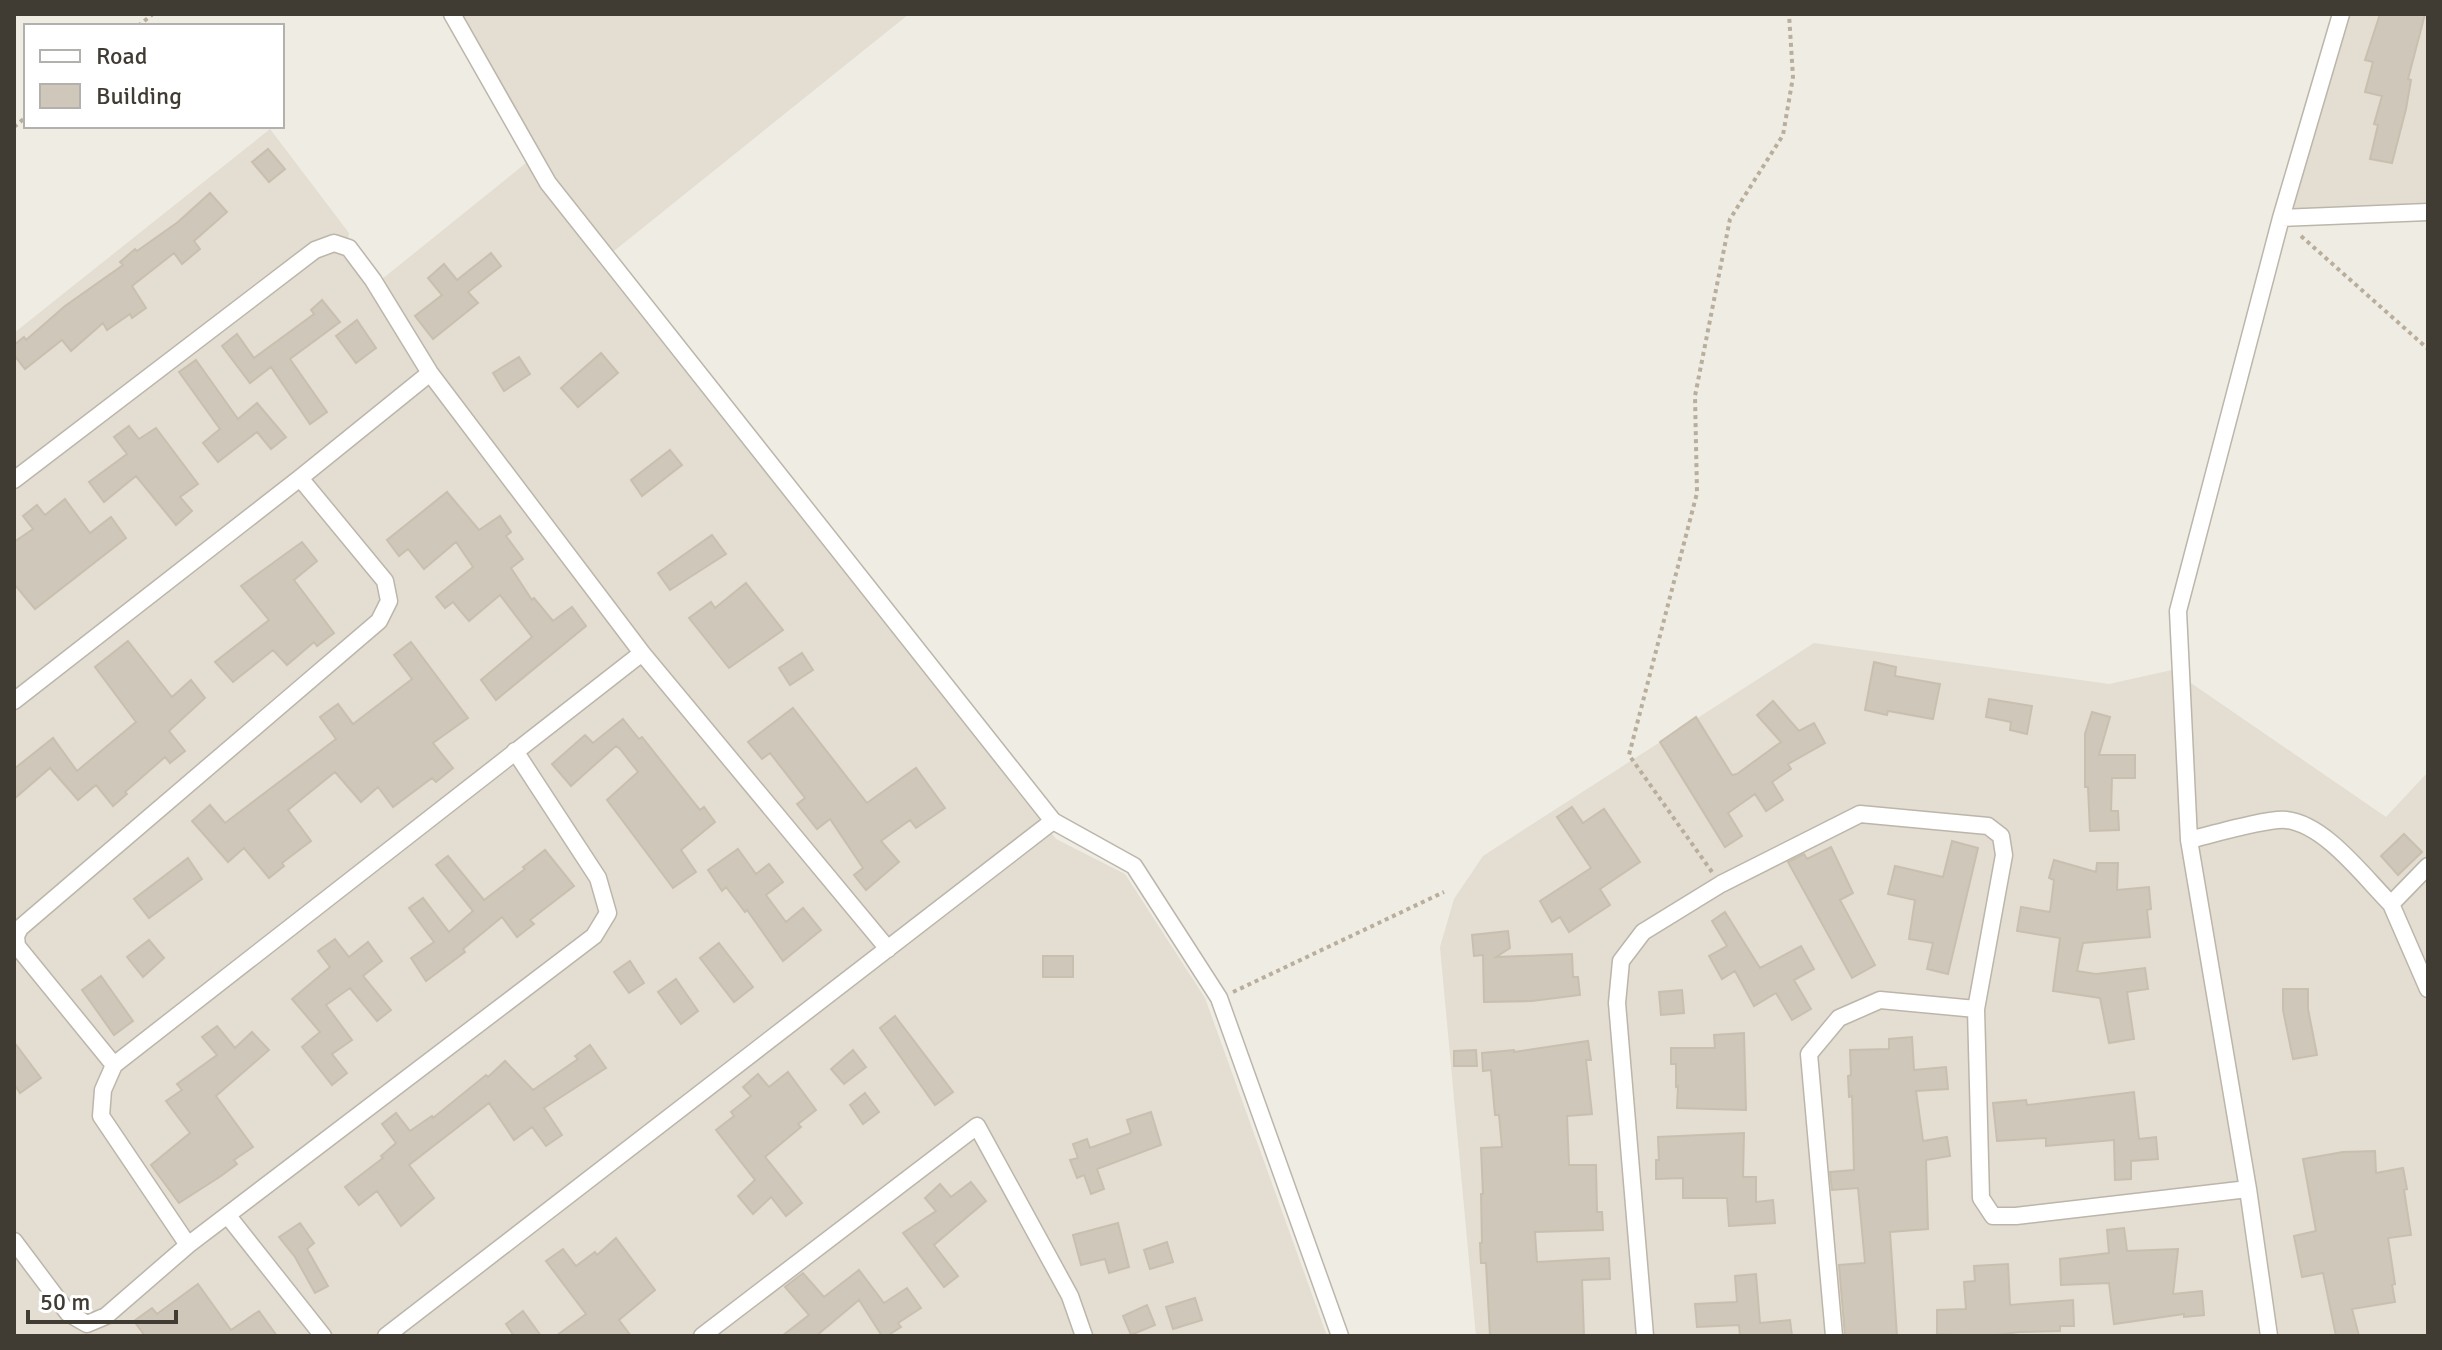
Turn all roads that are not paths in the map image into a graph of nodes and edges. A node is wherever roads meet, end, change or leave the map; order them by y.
1 (452, 14) edge
2 (2341, 14) edge
3 (2428, 212) edge
4 (2281, 218) junction
5 (430, 373) junction
6 (300, 478) junction
7 (14, 480) edge
8 (642, 653) junction
9 (14, 701) edge
10 (515, 751) junction
11 (1053, 821) junction
12 (2189, 840) junction
13 (2428, 866) edge
14 (2391, 904) junction
15 (888, 949) junction
16 (2428, 989) edge
17 (1976, 1009) junction
18 (114, 1065) junction
19 (2248, 1189) junction
20 (228, 1216) junction
21 (14, 1241) edge
22 (188, 1245) junction
23 (323, 1336) edge
24 (386, 1336) edge
25 (702, 1336) edge
26 (1084, 1336) edge
27 (1340, 1336) edge
28 (1645, 1336) edge
29 (1834, 1336) edge
30 (2269, 1336) edge

1 - 11 street
2 - 4 street
3 - 4 street
4 - 12 street
5 - 6 street
5 - 7 street
5 - 8 street
6 - 9 street
6 - 18 street
8 - 10 street
8 - 15 street
10 - 18 street
10 - 20 street
11 - 15 street
11 - 27 street
12 - 14 street
12 - 19 street
13 - 14 street
14 - 16 street
15 - 24 street
17 - 19 street
17 - 28 street
17 - 29 street
18 - 22 street
19 - 30 street
20 - 22 street
20 - 23 street
21 - 22 street
25 - 26 street

